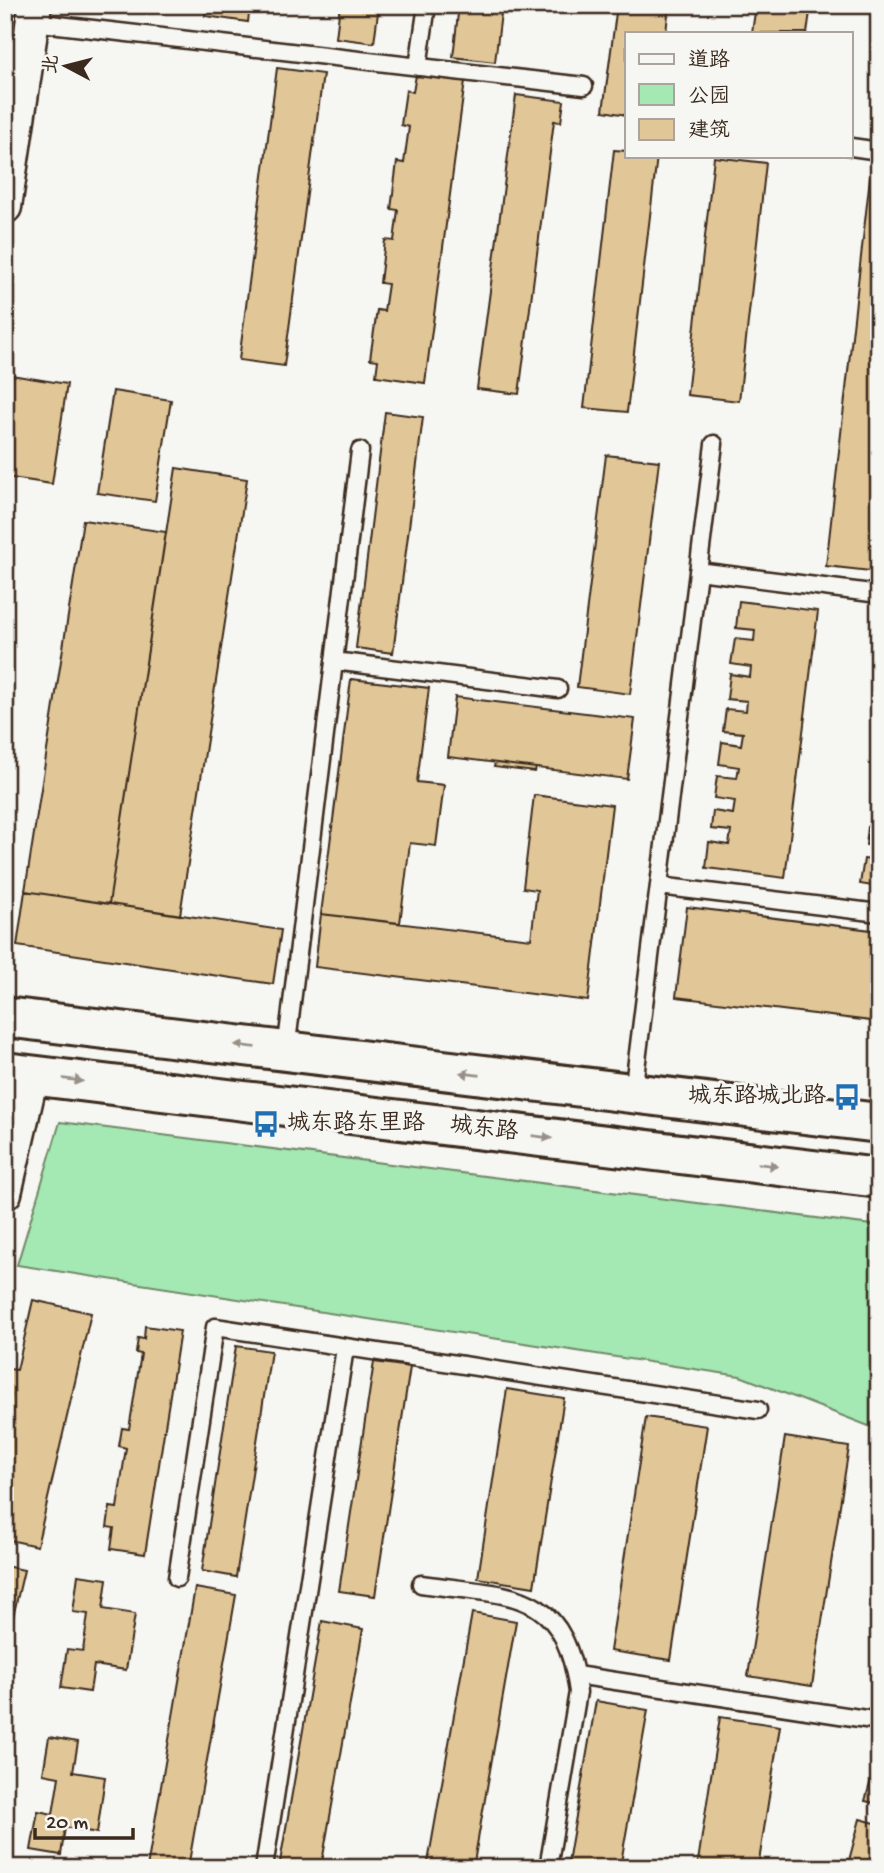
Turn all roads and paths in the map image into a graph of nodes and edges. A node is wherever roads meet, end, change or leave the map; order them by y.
1 (427, 5) edge
2 (34, 14) edge
3 (418, 67) junction
4 (584, 86) dead end
5 (852, 148) edge
6 (879, 151) edge
7 (5, 207) edge
8 (714, 444) dead end
9 (360, 451) dead end
10 (698, 571) junction
11 (879, 594) edge
12 (334, 661) junction
13 (558, 689) dead end
14 (659, 886) junction
15 (879, 913) edge
16 (5, 1017) edge
17 (286, 1051) junction
18 (19, 1074) edge
19 (633, 1094) junction
20 (879, 1123) edge
21 (879, 1178) edge
22 (5, 1193) edge
23 (345, 1348) junction
24 (758, 1410) dead end
25 (177, 1578) dead end
26 (421, 1584) dead end
27 (576, 1675) junction
28 (879, 1721) edge
29 (264, 1868) edge
30 (548, 1868) edge

1 - 3 lane
2 - 3 lane
2 - 7 street
3 - 4 lane
5 - 6 lane
8 - 10 lane
9 - 12 lane
10 - 11 lane
10 - 14 lane
12 - 13 lane
12 - 17 lane
14 - 15 lane
14 - 19 lane
17 -> 16 main road
19 -> 17 main road
18 -> 21 main road, 城东路
18 - 22 street
19 - 20 main road
23 - 24 lane
23 - 25 lane
23 - 29 lane
26 - 27 lane
27 - 28 lane
27 - 30 lane

